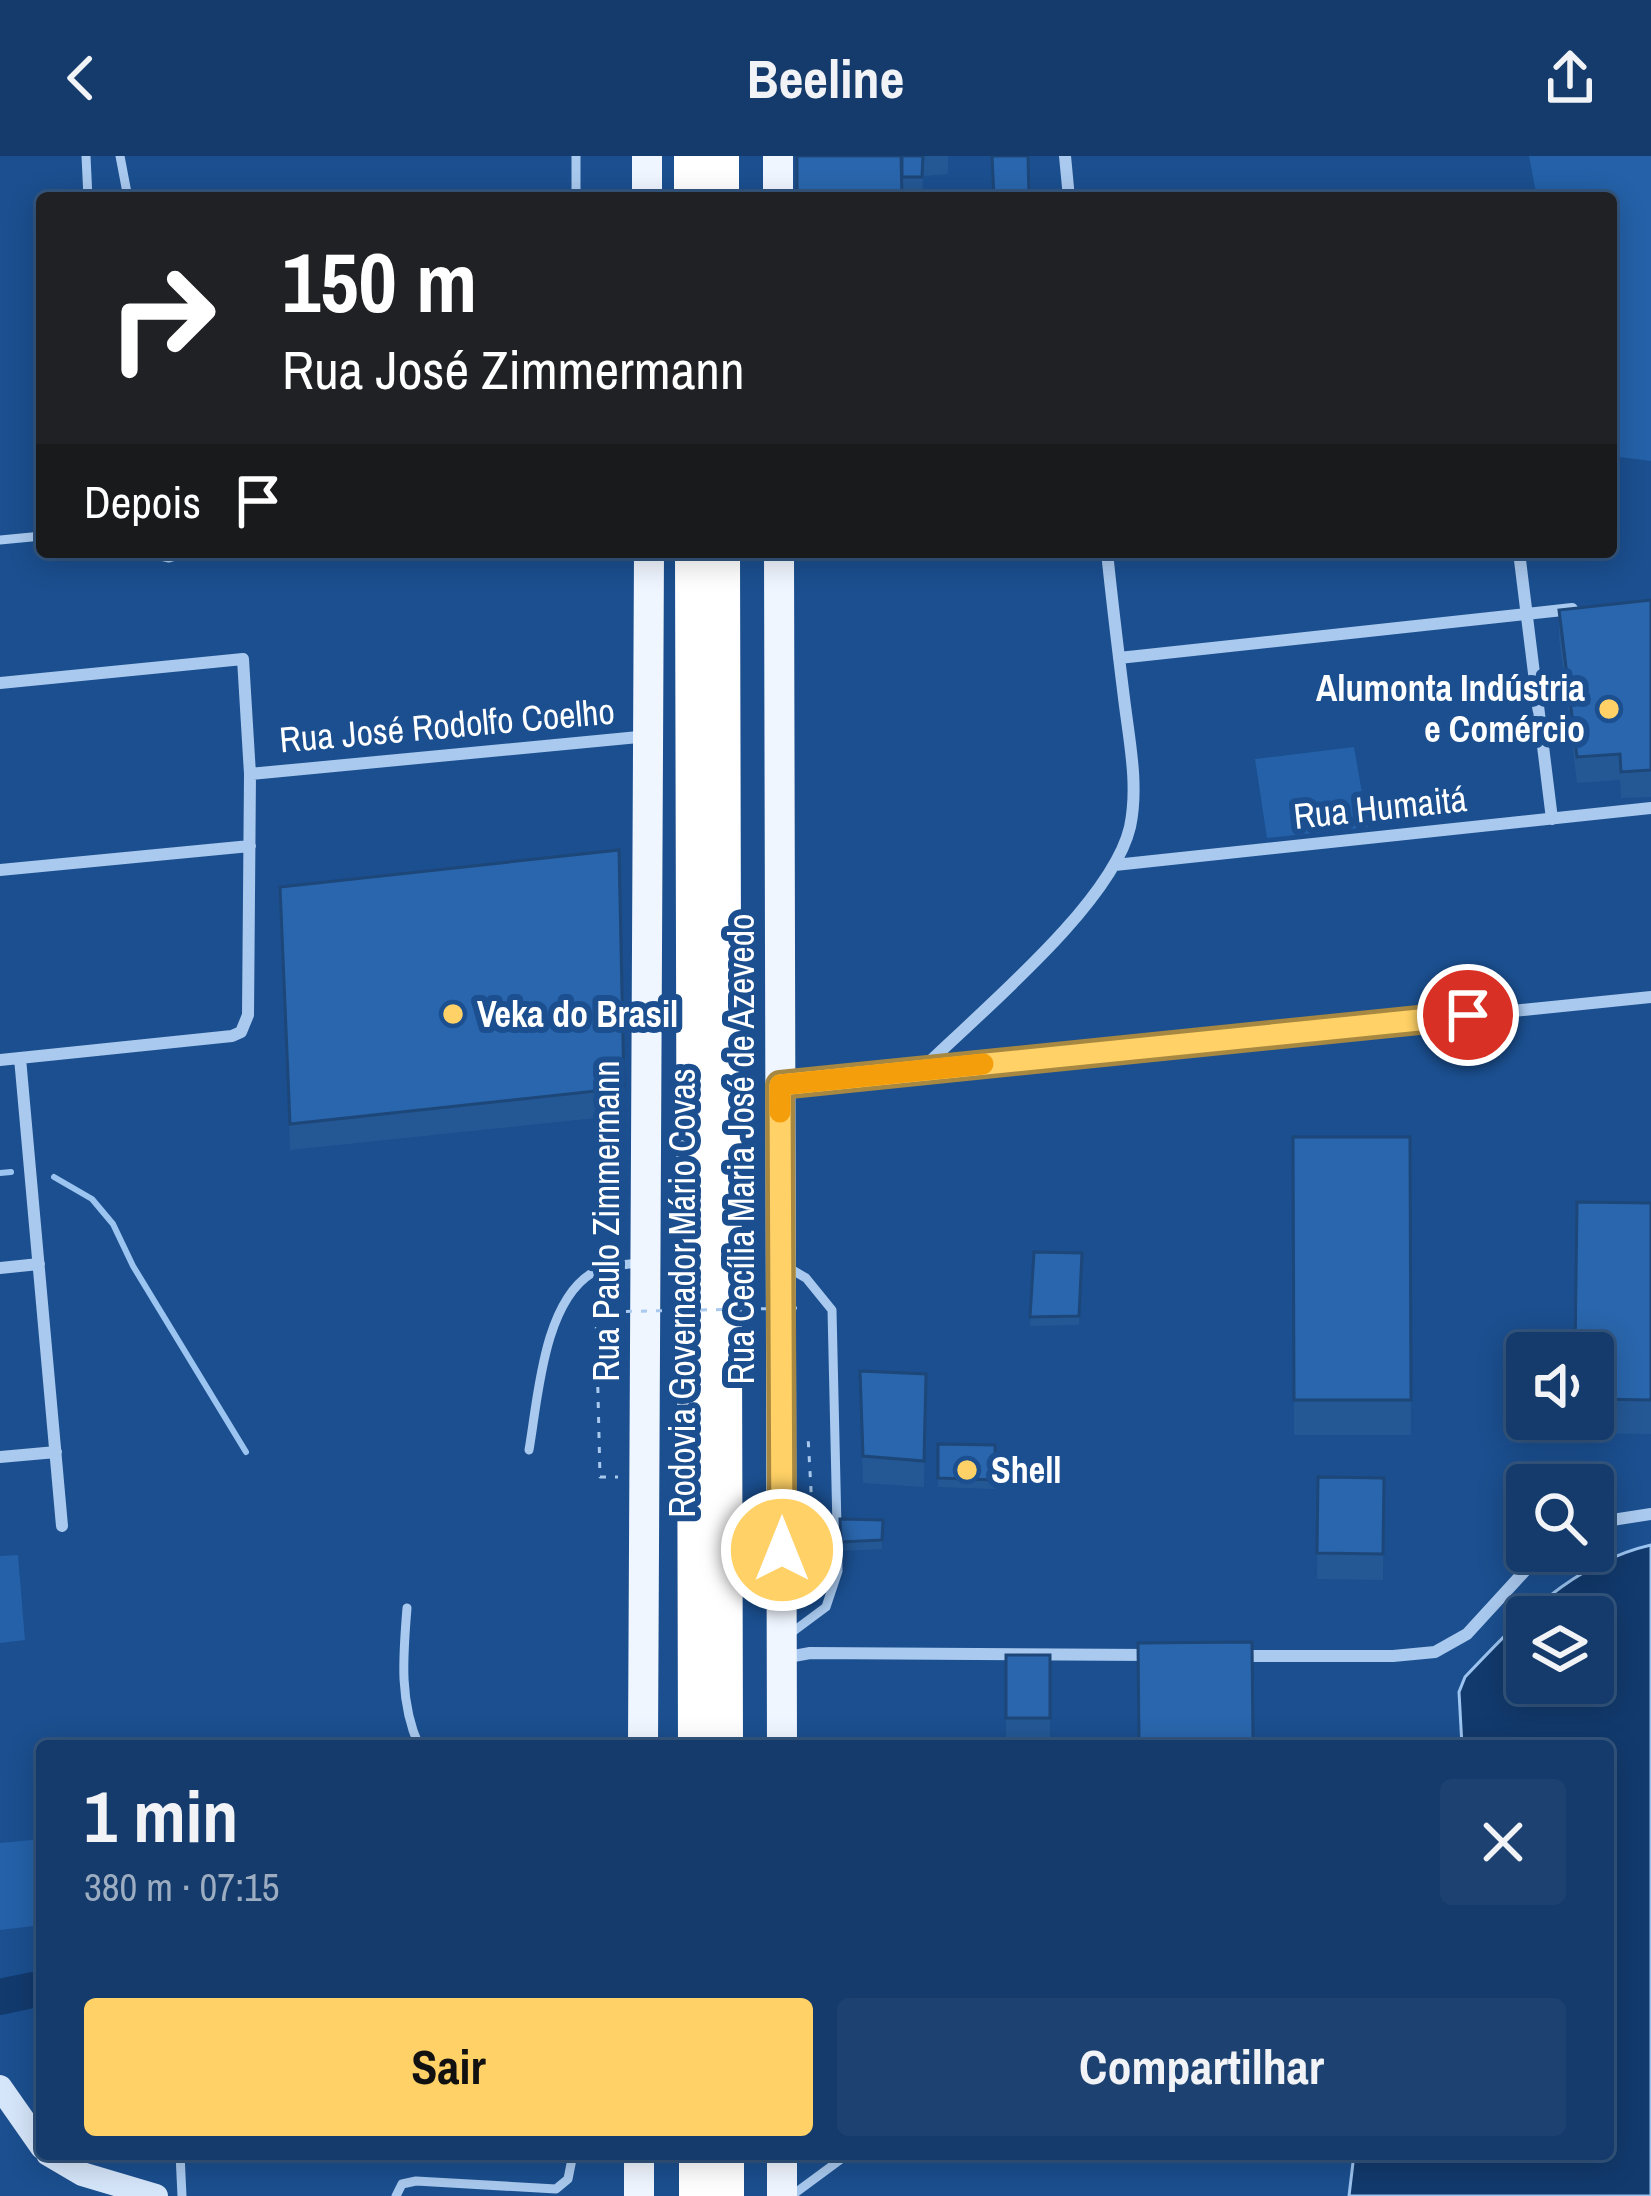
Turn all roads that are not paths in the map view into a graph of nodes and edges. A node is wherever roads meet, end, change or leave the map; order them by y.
1 (86, 156) edge
2 (120, 156) edge
3 (576, 156) edge
4 (646, 156) edge
5 (692, 156) edge
6 (721, 156) edge
7 (778, 156) edge
8 (1065, 156) edge
9 (88, 192) edge
10 (127, 192) edge
11 (576, 192) edge
12 (647, 192) edge
13 (692, 192) edge
14 (722, 192) edge
15 (778, 192) edge
16 (1069, 192) edge
17 (36, 537) edge
18 (0, 540) edge
19 (649, 558) edge
20 (694, 558) edge
21 (722, 558) edge
22 (779, 558) edge
23 (1108, 558) edge
24 (1521, 558) edge
25 (1589, 607) edge
26 (1527, 614) junction
27 (1119, 658) junction
28 (0, 683) edge
29 (649, 736) junction
30 (250, 774) junction
31 (1651, 808) edge
32 (1552, 819) junction
33 (250, 846) junction
34 (1115, 865) junction
35 (0, 869) edge
36 (1651, 997) edge
37 (20, 1058) junction
38 (0, 1060) edge
39 (920, 1070) junction
40 (780, 1085) junction
41 (780, 1262) junction
42 (644, 1263) junction
43 (39, 1264) junction
44 (0, 1268) edge
45 (529, 1450) dead end
46 (56, 1452) junction
47 (0, 1457) edge
48 (1651, 1514) edge
49 (1614, 1519) edge
50 (62, 1526) dead end
51 (1524, 1572) edge
52 (407, 1608) dead end
53 (782, 1649) junction
54 (1160, 1655) edge
55 (1230, 1655) edge
56 (416, 1740) edge
57 (643, 1740) edge
58 (696, 1740) edge
59 (725, 1740) edge
60 (782, 1740) edge
61 (0, 2087) edge
62 (36, 2138) edge
63 (58, 2160) edge
64 (180, 2160) edge
65 (572, 2160) edge
66 (639, 2160) edge
67 (697, 2160) edge
68 (726, 2160) edge
69 (783, 2160) edge
70 (839, 2160) edge
71 (156, 2196) edge
72 (182, 2196) edge
73 (396, 2196) edge
74 (639, 2196) edge
75 (697, 2196) edge
76 (726, 2196) edge
77 (786, 2196) edge

1 - 9 lane
2 - 10 lane
3 - 11 lane
4 - 12 main road
5 - 13 highway
6 - 14 highway
7 - 15 main road
8 - 16 street
17 - 18 lane
19 - 29 main road, Rua Paulo Zimmermann
20 - 58 highway, Rodovia Governador Mário Covas
21 - 59 highway, Rodovia Governador Mário Covas
22 - 40 main road, Rua Cecília Maria José de Azevedo
23 - 27 street
24 - 26 street
25 - 26 street
26 - 27 street
26 - 32 street
27 - 34 street
28 - 30 street
29 - 30 street, Rua José Rodolfo Coelho
29 - 42 main road, Rua Paulo Zimmermann
30 - 33 street
31 - 32 street, Rua Humaitá
32 - 34 street, Rua Humaitá
33 - 35 street
33 - 37 street
34 - 39 street
36 - 39 street
37 - 38 street
37 - 43 street
39 - 40 street
40 - 41 main road, Rua Cecília Maria José de Azevedo
41 - 53 main road, Rua Cecília Maria José de Azevedo
41 - 53 lane
42 - 45 lane
42 - 57 main road, Rua Paulo Zimmermann
43 - 44 street
43 - 46 street
46 - 47 street
46 - 50 street
48 - 49 street
51 - 55 street
52 - 56 lane
53 - 54 street
53 - 60 main road, Rua Cecília Maria José de Azevedo
61 - 62 main road
63 - 71 main road
64 - 72 lane
65 - 73 lane
66 - 74 main road
67 - 75 highway
68 - 76 highway
69 - 77 main road
70 - 77 lane

